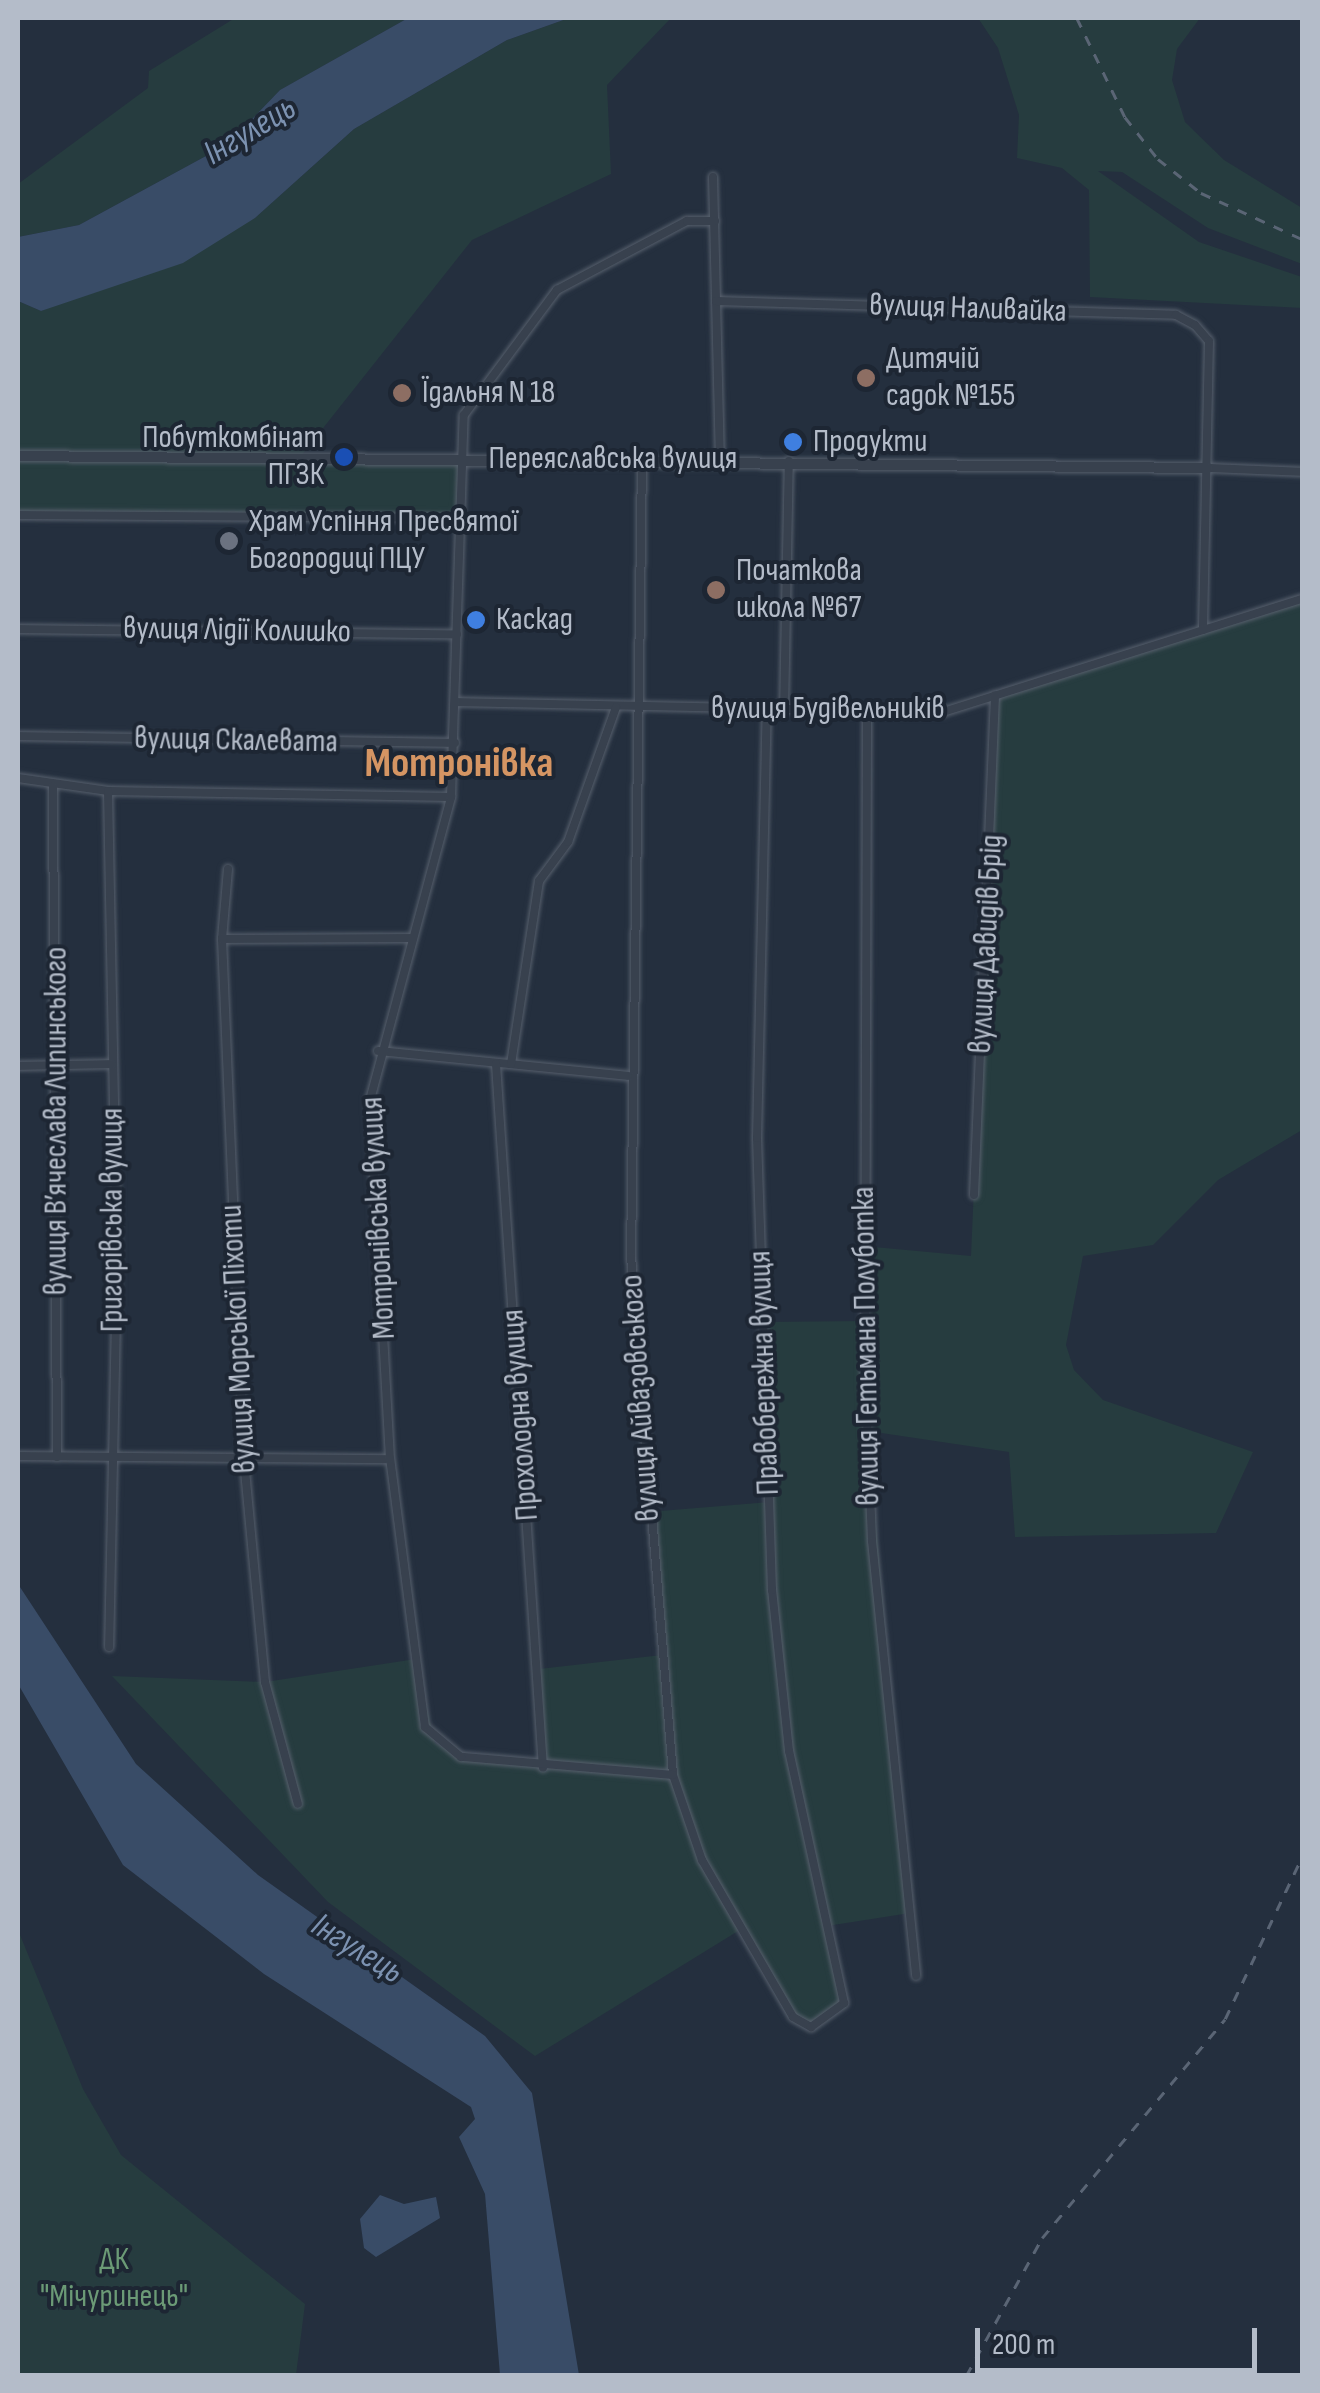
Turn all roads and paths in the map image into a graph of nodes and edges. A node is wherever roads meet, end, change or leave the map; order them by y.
1 (714, 177) dead end
2 (714, 221) junction
3 (716, 302) junction
4 (18, 456) edge
5 (460, 458) junction
6 (642, 460) junction
7 (720, 460) junction
8 (789, 461) junction
9 (1208, 468) junction
10 (1302, 472) edge
11 (18, 514) edge
12 (458, 518) junction
13 (1302, 599) edge
14 (18, 629) edge
15 (1203, 630) junction
16 (456, 634) junction
17 (995, 695) junction
18 (457, 702) junction
19 (616, 706) junction
20 (639, 707) junction
21 (767, 711) junction
22 (784, 712) junction
23 (867, 714) junction
24 (18, 736) edge
25 (455, 743) junction
26 (18, 778) edge
27 (54, 786) junction
28 (108, 791) junction
29 (451, 797) junction
30 (228, 869) dead end
31 (412, 938) junction
32 (222, 939) junction
33 (378, 1050) junction
34 (112, 1064) junction
35 (496, 1064) junction
36 (511, 1064) junction
37 (18, 1066) edge
38 (56, 1066) junction
39 (628, 1076) junction
40 (974, 1194) dead end
41 (18, 1456) edge
42 (57, 1457) junction
43 (390, 1459) junction
44 (114, 1460) junction
45 (244, 1460) junction
46 (109, 1647) dead end
47 (543, 1768) junction
48 (673, 1775) junction
49 (298, 1804) dead end
50 (916, 1976) dead end
51 (829, 2020) joint

1 - 2 street
2 - 3 street
2 - 5 street
3 - 7 street
3 - 9 street, вулиця Наливайка
4 - 5 street, Переяславська вулиця
5 - 6 street, Переяславська вулиця
5 - 12 street, Мотронівська вулиця
6 - 7 street, Переяславська вулиця
6 - 20 street, вулиця Айвазовського
7 - 8 street, Переяславська вулиця
8 - 9 street, Переяславська вулиця
8 - 22 street
9 - 10 street
9 - 15 street
11 - 12 street
12 - 16 street, Мотронівська вулиця
13 - 15 street, вулиця Будівельників
14 - 16 street, вулиця Лідії Колишко
15 - 17 street, вулиця Будівельників
16 - 18 street, Мотронівська вулиця
17 - 23 street, вулиця Будівельників
17 - 40 street, вулиця Давидів Брід
18 - 19 street, вулиця Будівельників
18 - 25 street, Мотронівська вулиця
19 - 20 street, вулиця Будівельників
19 - 36 street
20 - 21 street, вулиця Будівельників
20 - 39 street, вулиця Айвазовського
21 - 22 street, вулиця Будівельників
21 - 51 street, Правобережна вулиця
22 - 23 street, вулиця Будівельників
23 - 50 street, вулиця Гетьмана Полуботка
24 - 25 street, вулиця Скалевата
25 - 29 street, Мотронівська вулиця
26 - 27 street
27 - 28 street
27 - 38 street, вулиця В’ячеслава Липинського
28 - 29 street
28 - 34 street, Григорівська вулиця
29 - 31 street, Мотронівська вулиця
30 - 32 street, вулиця Морської Піхоти
31 - 32 street
31 - 33 street, Мотронівська вулиця
32 - 45 street, вулиця Морської Піхоти
33 - 35 street
33 - 43 street, Мотронівська вулиця
34 - 38 street
34 - 44 street, Григорівська вулиця
35 - 36 street
35 - 47 street, Прохолодна вулиця
36 - 39 street
37 - 38 street
38 - 42 street, вулиця В’ячеслава Липинського
39 - 48 street, вулиця Айвазовського
41 - 42 street
42 - 44 street
43 - 45 street
43 - 47 street, Мотронівська вулиця
44 - 45 street
44 - 46 street, Григорівська вулиця
45 - 49 street, вулиця Морської Піхоти
47 - 48 street, Мотронівська вулиця
48 - 51 street, вулиця Айвазовського

